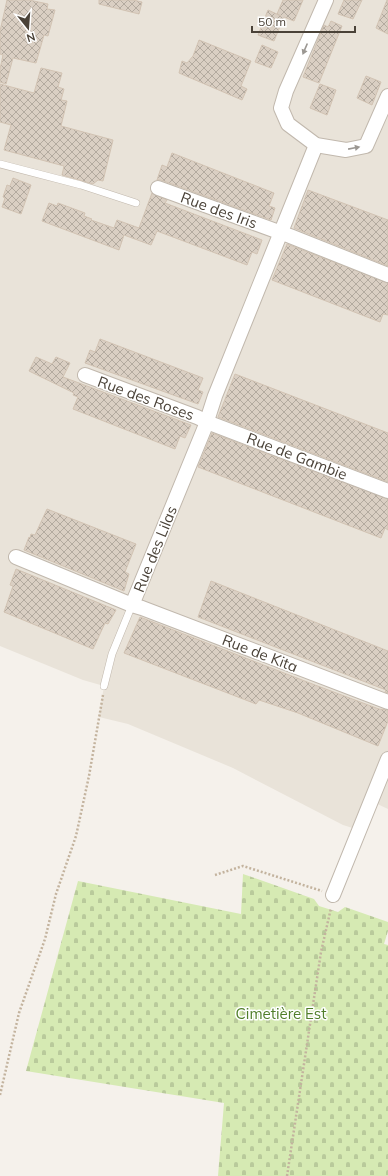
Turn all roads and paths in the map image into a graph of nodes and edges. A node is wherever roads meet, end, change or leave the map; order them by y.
1 (326, 0) edge
2 (388, 96) edge
3 (316, 145) junction
4 (0, 164) edge
5 (158, 188) dead end
6 (136, 203) dead end
7 (280, 232) junction
8 (388, 275) edge
9 (85, 375) dead end
10 (206, 421) junction
11 (388, 491) edge
12 (16, 558) dead end
13 (132, 605) junction
14 (104, 686) joint
15 (388, 702) edge
16 (388, 759) edge
17 (215, 875) dead end
18 (333, 895) junction
19 (0, 1095) edge
20 (287, 1176) edge

1 -> 3 street
3 -> 2 street
3 - 7 street, Rue des Lilas
4 - 6 lane
5 - 7 street, Rue des Iris
7 - 8 street, Rue des Iris
7 - 10 street, Rue des Lilas
9 - 10 street, Rue des Roses
10 - 11 street, Rue de Gambie
10 - 13 street, Rue des Lilas
12 - 13 street, Rue des Lilas
13 - 14 lane
13 - 15 street, Rue de Kita
14 - 19 path
16 - 18 street
17 - 18 path
18 - 20 path

